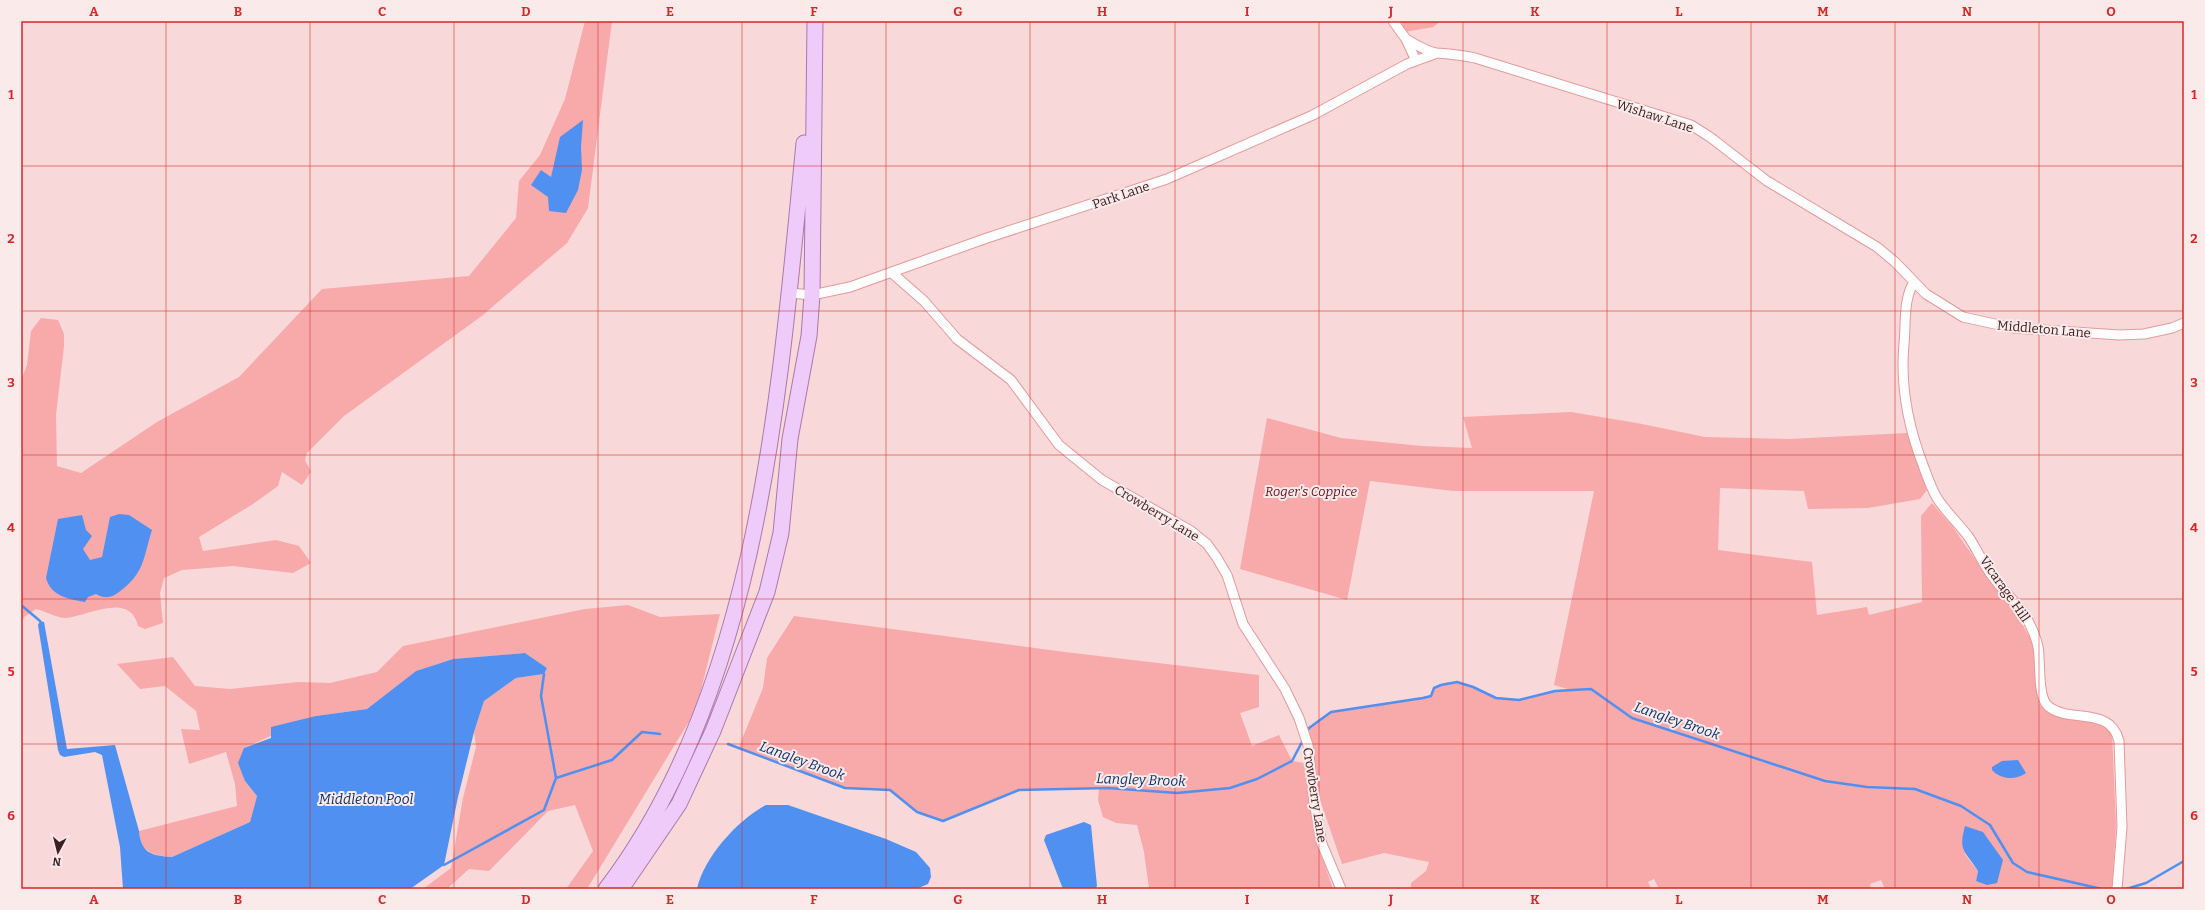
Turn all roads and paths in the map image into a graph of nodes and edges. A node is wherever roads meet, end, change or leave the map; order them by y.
1 (815, 21) edge
2 (1393, 21) edge
3 (1406, 39) junction
4 (814, 44) junction
5 (1437, 53) junction
6 (1416, 61) junction
7 (892, 273) junction
8 (1914, 282) junction
9 (790, 294) junction
10 (812, 295) junction
11 (2184, 323) edge
12 (606, 889) edge
13 (621, 889) edge
14 (1341, 889) edge
15 (2117, 889) edge

1 - 4 main road
2 - 3 street, Wishaw Lane
3 - 5 street, Wishaw Lane
3 - 6 street, Wishaw Lane
4 - 9 main road
4 - 10 main road
5 - 6 street, Park Lane
5 - 8 street, Wishaw Lane
6 - 7 street, Park Lane
7 - 10 street, Park Lane
7 - 14 street, Crowberry Lane
8 - 11 street, Middleton Lane
8 - 15 street, Vicarage Hill
9 - 10 street, Park Lane
9 - 12 main road
10 - 13 main road

